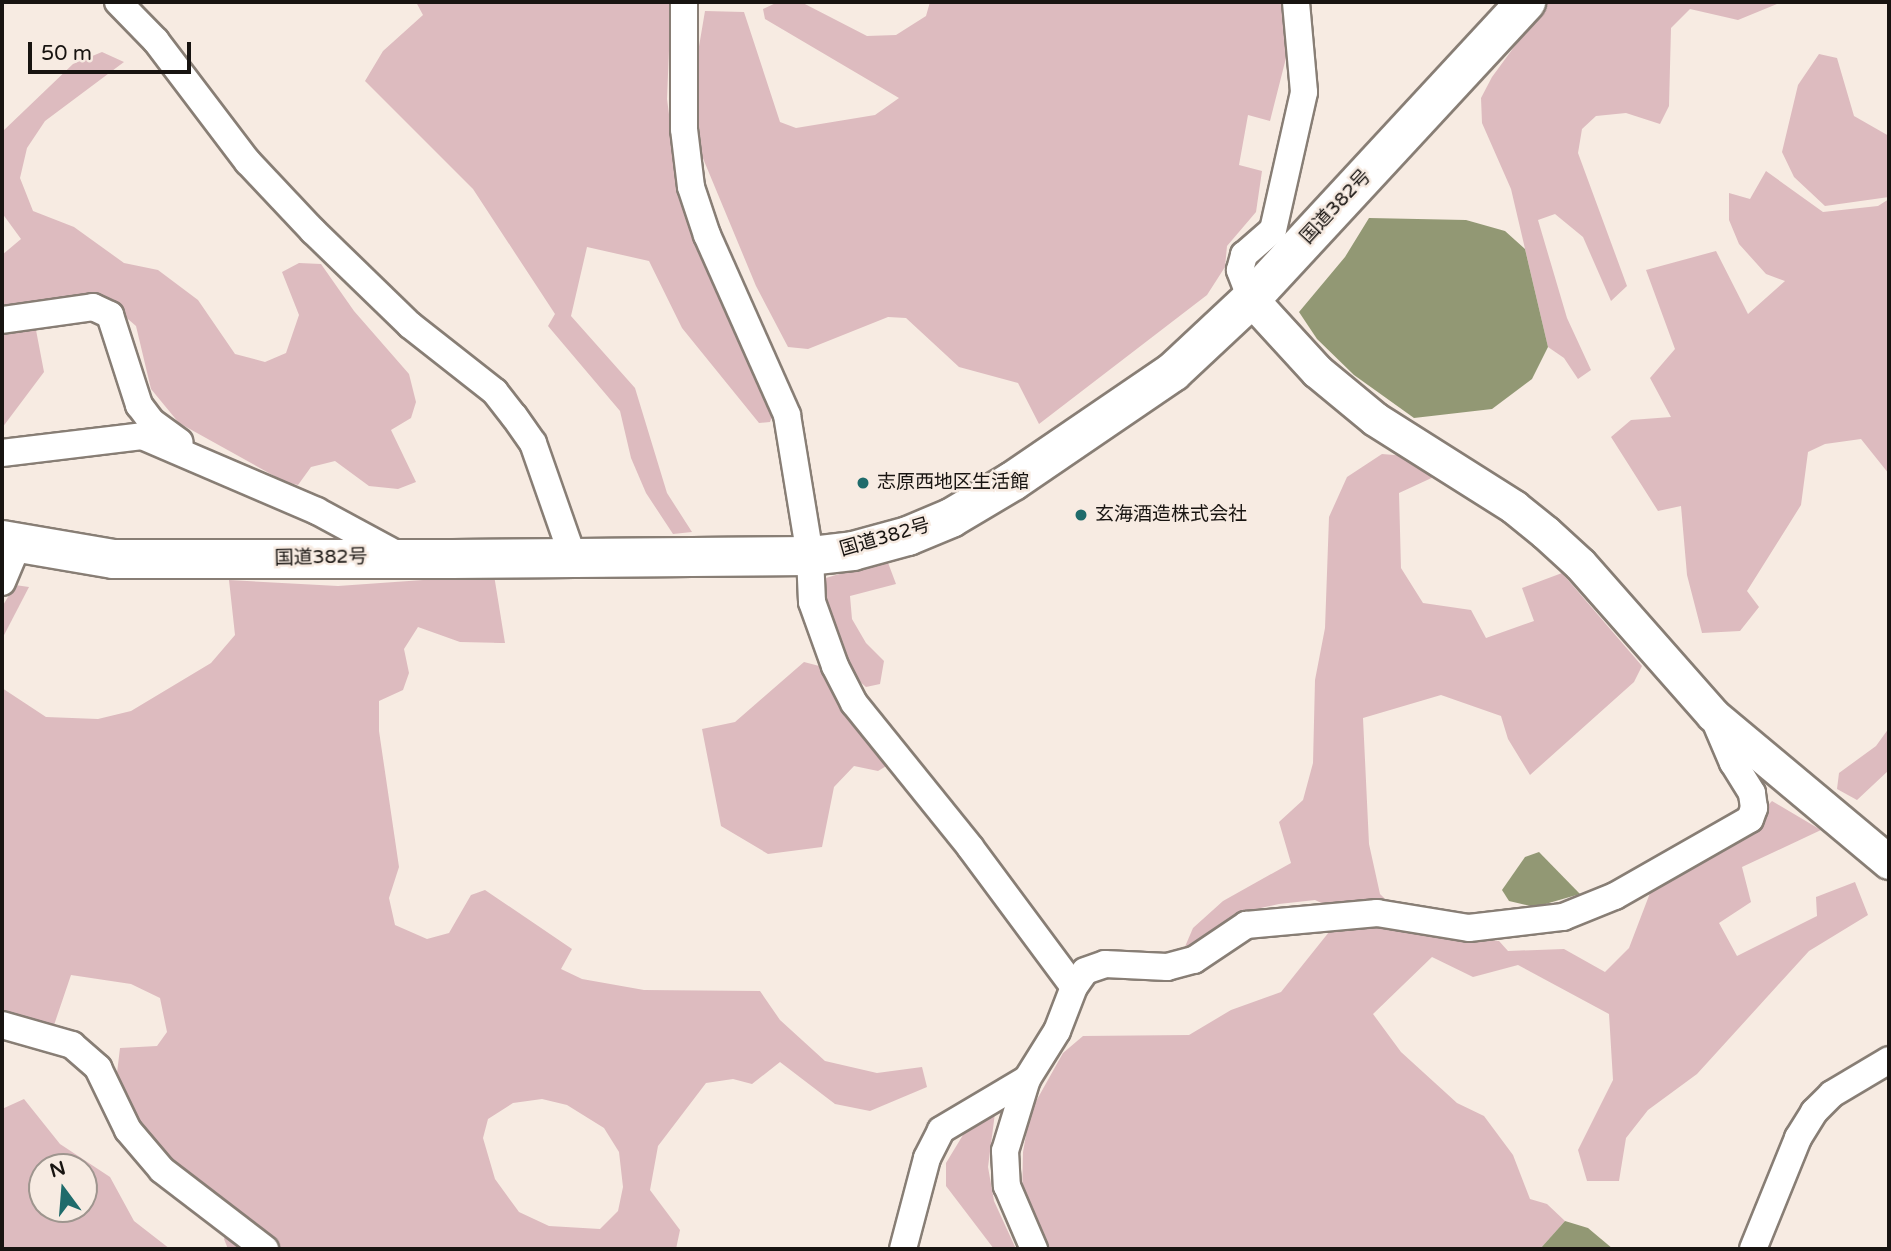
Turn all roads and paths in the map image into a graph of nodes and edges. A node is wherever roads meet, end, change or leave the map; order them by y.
1 (118, 2) edge
2 (684, 2) edge
3 (1296, 2) edge
4 (1526, 2) edge
5 (1251, 299) junction
6 (2, 320) edge
7 (2, 453) edge
8 (216, 467) junction
9 (10, 542) edge
10 (810, 555) junction
11 (403, 557) junction
12 (573, 557) junction
13 (2, 582) edge
14 (1713, 715) junction
15 (1889, 862) edge
16 (1074, 987) junction
17 (2, 1025) edge
18 (1889, 1060) edge
19 (1027, 1079) junction
20 (265, 1249) edge
21 (902, 1249) edge
22 (1034, 1249) edge
23 (1753, 1249) edge

1 - 12 street
2 - 10 street
3 - 5 street
4 - 5 highway, 国道382号
5 - 10 highway, 国道382号
5 - 14 street
6 - 8 street
7 - 8 street
8 - 11 street
9 - 11 highway, 国道382号
9 - 13 street
10 - 12 highway, 国道382号
10 - 16 street
11 - 12 highway, 国道382号
14 - 15 street
14 - 16 street
16 - 19 street
17 - 20 street
18 - 23 street
19 - 21 street
19 - 22 street

